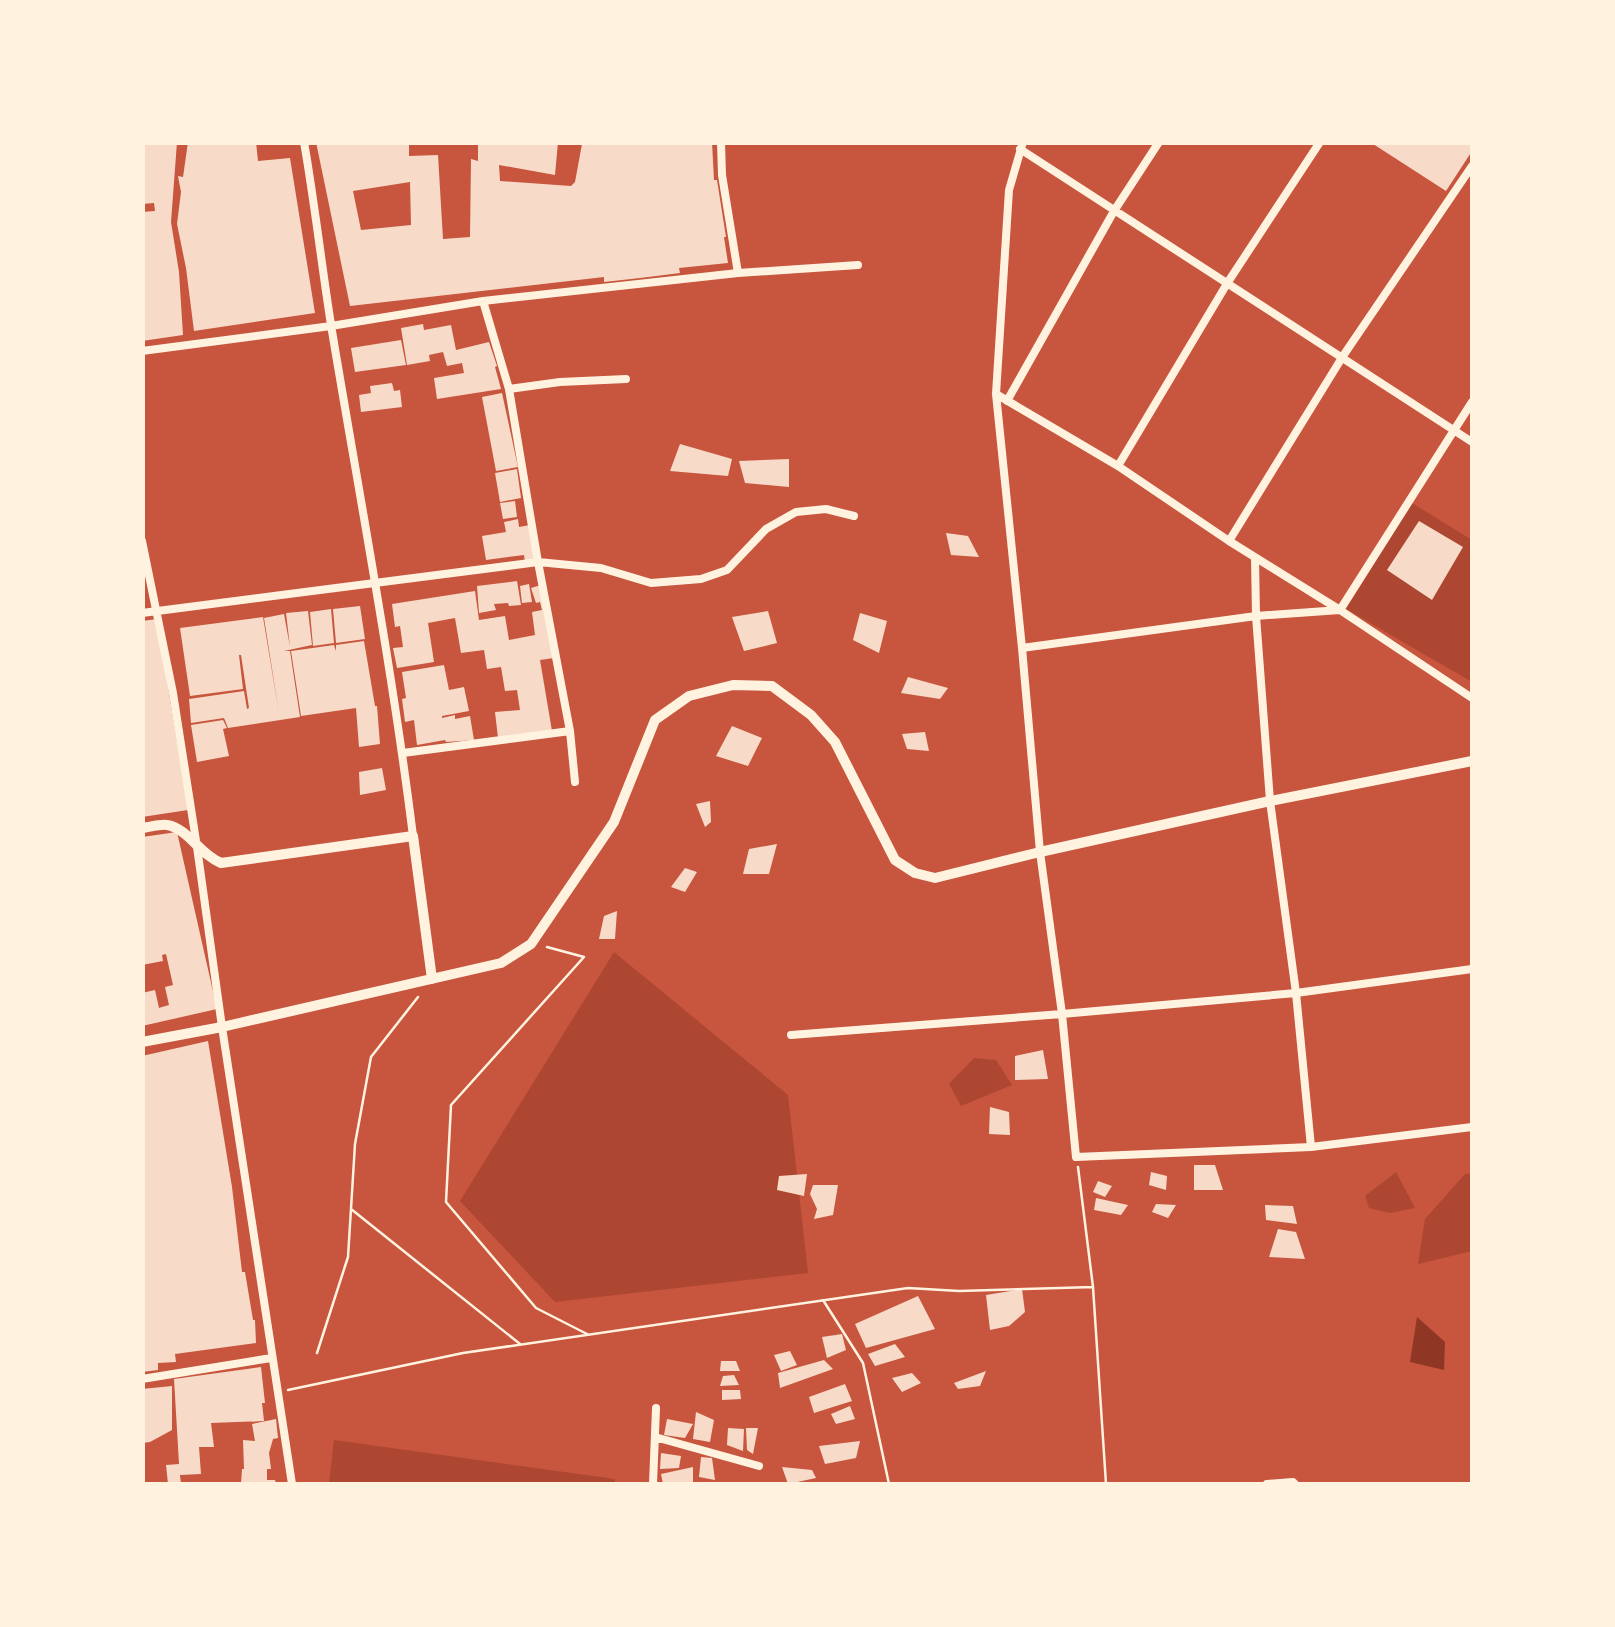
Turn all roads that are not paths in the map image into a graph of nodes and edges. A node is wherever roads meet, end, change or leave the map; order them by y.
1 (304, 142) edge
2 (722, 142) edge
3 (1159, 142) edge
4 (1320, 142) edge
5 (1022, 146) edge
6 (1472, 166) edge
7 (1114, 211) junction
8 (858, 265) dead end
9 (738, 273) junction
10 (1228, 282) junction
11 (483, 301) junction
12 (331, 326) junction
13 (142, 351) edge
14 (1343, 356) junction
15 (626, 379) dead end
16 (509, 389) junction
17 (996, 394) junction
18 (1007, 401) junction
19 (1472, 402) edge
20 (1456, 430) junction
21 (1472, 442) edge
22 (1118, 466) junction
23 (854, 516) dead end
24 (142, 541) edge
25 (1229, 542) junction
26 (1255, 558) junction
27 (538, 562) junction
28 (376, 584) junction
29 (1340, 610) junction
30 (156, 611) junction
31 (142, 613) edge
32 (1256, 616) junction
33 (1022, 648) junction
34 (1472, 698) edge
35 (570, 731) junction
36 (403, 753) junction
37 (1472, 761) edge
38 (575, 782) dead end
39 (1270, 802) junction
40 (142, 828) edge
41 (414, 836) junction
42 (198, 848) junction
43 (1040, 852) junction
44 (1472, 968) edge
45 (432, 979) junction
46 (1296, 993) junction
47 (1062, 1014) junction
48 (222, 1027) junction
49 (791, 1035) dead end
50 (142, 1042) edge
51 (1472, 1127) edge
52 (1311, 1146) junction
53 (272, 1358) junction
54 (142, 1379) edge
55 (656, 1408) dead end
56 (656, 1437) junction
57 (759, 1466) dead end
58 (292, 1484) edge
59 (654, 1484) edge
60 (1267, 1484) edge
61 (1295, 1484) edge

1 - 12 street
2 - 9 street
3 - 7 street
4 - 10 street
5 - 7 street
5 - 17 street
6 - 14 street
7 - 10 street
7 - 18 street
8 - 9 street
9 - 11 street
10 - 14 street
10 - 22 street
11 - 12 street
11 - 16 street
12 - 13 street
12 - 28 street
14 - 20 street
14 - 25 street
15 - 16 street
16 - 27 street
17 - 18 street
17 - 33 street
18 - 22 street
19 - 20 street
20 - 21 street
20 - 29 street
22 - 25 street
23 - 27 street
24 - 30 street
25 - 26 street
26 - 29 street
26 - 32 street
27 - 28 street
27 - 35 street
28 - 30 street
28 - 36 street
29 - 32 street
29 - 34 street
30 - 31 street
30 - 42 street
32 - 33 street
32 - 39 street
33 - 43 street
35 - 36 street
35 - 38 street
36 - 41 street
37 - 39 street
39 - 43 street
39 - 46 street
40 - 42 street
41 - 42 street
41 - 45 street
42 - 48 street
43 - 45 street
43 - 47 street
44 - 46 street
45 - 48 street
46 - 47 street
46 - 52 street
47 - 49 street
47 - 52 street
48 - 50 street
48 - 53 street
51 - 52 street
53 - 54 street
53 - 58 street
55 - 56 street
56 - 57 street
56 - 59 street
60 - 61 street

